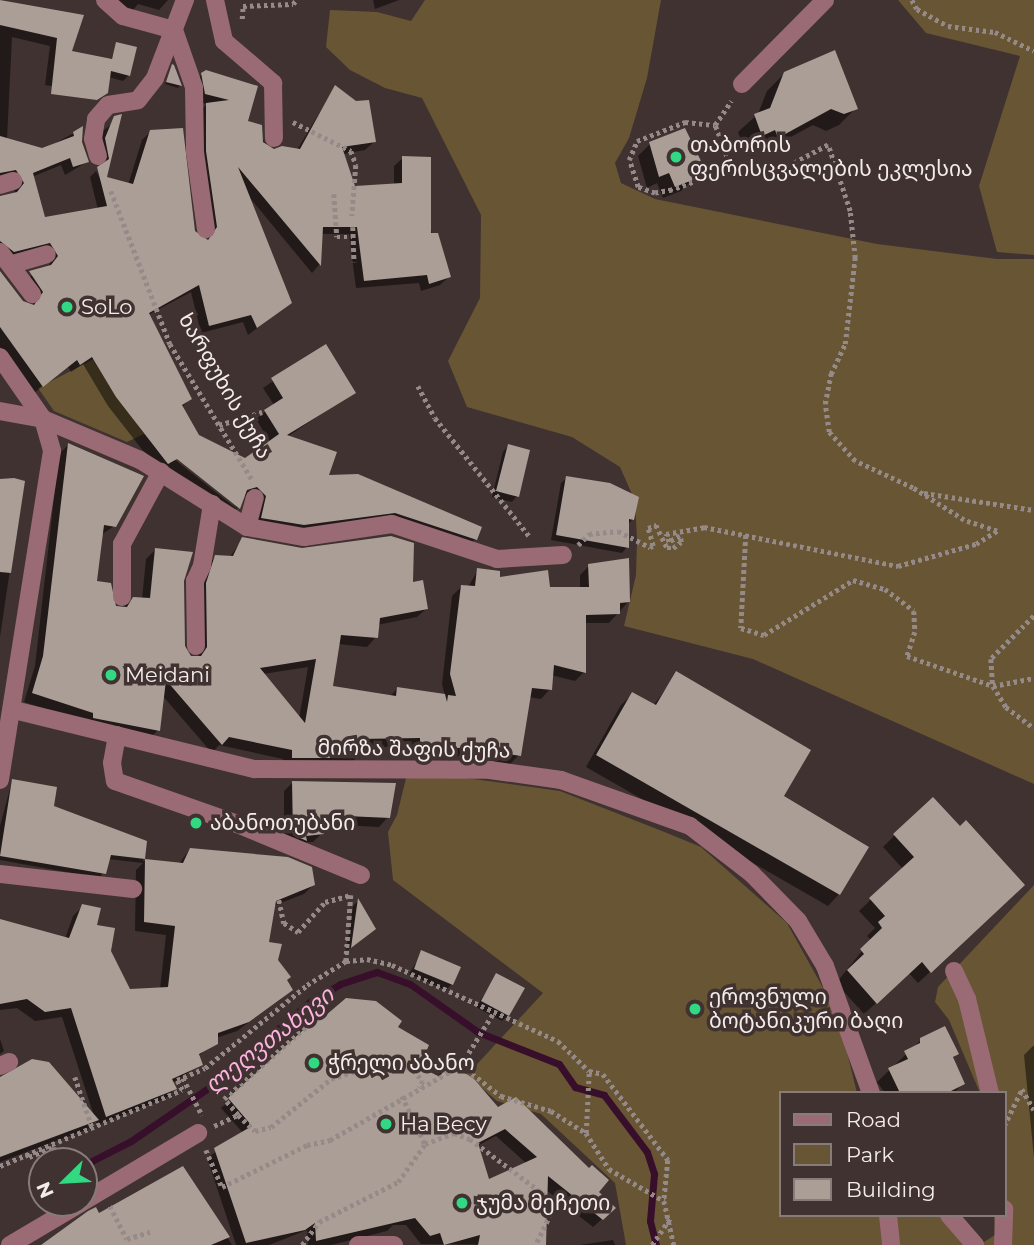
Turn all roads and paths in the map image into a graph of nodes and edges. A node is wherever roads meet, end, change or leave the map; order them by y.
1 (105, 0) edge
2 (185, 0) edge
3 (215, 0) edge
4 (296, 0) edge
5 (825, 0) edge
6 (912, 0) edge
7 (243, 6) dead end
8 (174, 30) junction
9 (1034, 51) edge
10 (742, 84) joint
11 (715, 125) junction
12 (275, 129) joint
13 (98, 156) dead end
14 (731, 169) junction
15 (111, 191) dead end
16 (334, 194) dead end
17 (352, 216) dead end
18 (352, 227) dead end
19 (206, 229) dead end
20 (352, 237) junction
21 (47, 254) dead end
22 (6, 258) edge
23 (354, 262) dead end
24 (32, 294) dead end
25 (0, 357) edge
26 (418, 386) dead end
27 (0, 411) edge
28 (262, 412) dead end
29 (43, 419) junction
30 (219, 425) junction
31 (161, 472) junction
32 (920, 492) junction
33 (255, 498) joint
34 (212, 504) junction
35 (1034, 510) edge
36 (247, 527) junction
37 (746, 535) junction
38 (534, 541) dead end
39 (579, 544) junction
40 (565, 549) junction
41 (121, 597) dead end
42 (1034, 616) edge
43 (196, 646) dead end
44 (1034, 678) edge
45 (993, 686) junction
46 (14, 710) junction
47 (1034, 728) edge
48 (117, 735) junction
49 (0, 780) edge
50 (0, 874) edge
51 (361, 875) dead end
52 (133, 889) dead end
53 (279, 900) dead end
54 (346, 961) junction
55 (954, 971) dead end
56 (494, 1012) junction
57 (317, 1016) dead end
58 (460, 1062) junction
59 (589, 1071) junction
60 (75, 1077) dead end
61 (184, 1080) junction
62 (419, 1088) junction
63 (870, 1091) edge
64 (990, 1091) edge
65 (402, 1096) junction
66 (1034, 1110) edge
67 (238, 1115) junction
68 (1006, 1122) edge
69 (92, 1127) junction
70 (201, 1127) junction
71 (586, 1133) junction
72 (425, 1144) junction
73 (26, 1154) joint
74 (209, 1157) dead end
75 (0, 1166) edge
76 (98, 1192) edge
77 (664, 1201) junction
78 (113, 1212) dead end
79 (57, 1217) edge
80 (888, 1217) edge
81 (951, 1217) edge
82 (1004, 1217) edge
83 (670, 1218) junction
84 (150, 1232) dead end
85 (10, 1245) edge
86 (302, 1245) edge
87 (358, 1245) edge
88 (394, 1245) edge
89 (536, 1245) edge
90 (652, 1245) edge
91 (674, 1245) edge
92 (891, 1245) edge
93 (975, 1245) edge
94 (1003, 1245) edge

1 - 8 street
2 - 8 street
3 - 12 street
4 - 7 path
5 - 10 street
6 - 9 path
8 - 13 street
8 - 19 street
10 - 11 path
11 - 14 path
11 - 14 path
12 - 17 path
14 - 32 path
15 - 30 path, ხარფუხის ქუჩა
16 - 20 path
18 - 20 path
20 - 23 path
21 - 22 street
22 - 24 street
25 - 29 street
26 - 38 path
27 - 29 street
28 - 30 path
29 - 31 street
29 - 46 street
30 - 33 path, ხარფუხის ქუჩა
31 - 34 street
31 - 41 street
32 - 35 path
32 - 37 path
33 - 36 street
34 - 36 street
34 - 43 street
36 - 40 street
37 - 39 path
37 - 45 path
39 - 40 path
39 - 40 path
42 - 45 path
44 - 45 path
45 - 47 path
46 - 48 street, მირზა შაფის ქუჩა
46 - 49 street
48 - 51 street
48 - 63 street, მირზა შაფის ქუჩა
50 - 52 street
53 - 54 path
54 - 56 path
54 - 61 path
55 - 64 street
56 - 58 path
56 - 59 path
57 - 67 path
58 - 62 path, bridge
58 - 71 path
59 - 71 path
59 - 77 path
60 - 69 path
61 - 69 path
61 - 70 path
62 - 65 path
62 - 67 path
65 - 72 path
65 - 74 path
66 - 68 path
67 - 70 path
69 - 73 path
70 - 76 street
71 - 77 path
72 - 86 path
72 - 89 path
73 - 75 path
77 - 83 path
78 - 84 path
79 - 85 street
80 - 92 street
81 - 93 street
82 - 94 street
83 - 90 path
83 - 91 path
87 - 88 street

